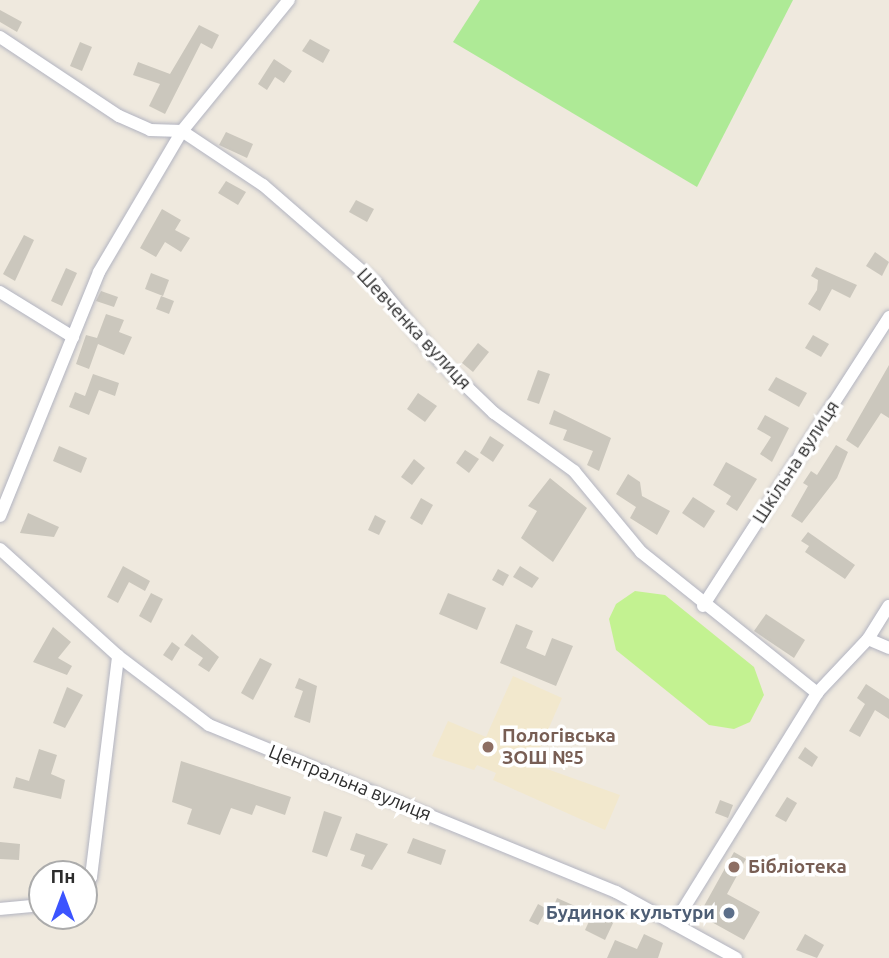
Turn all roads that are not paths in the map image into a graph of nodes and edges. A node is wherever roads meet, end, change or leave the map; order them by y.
1 (289, 0) edge
2 (0, 37) edge
3 (182, 131) junction
4 (0, 292) edge
5 (889, 317) edge
6 (73, 337) junction
7 (0, 516) edge
8 (0, 549) edge
9 (703, 606) junction
10 (889, 606) edge
11 (868, 639) junction
12 (889, 648) edge
13 (118, 656) junction
14 (817, 693) junction
15 (88, 860) edge
16 (28, 906) edge
17 (0, 909) edge
18 (674, 924) junction
19 (736, 958) edge

1 - 3 street
2 - 3 street
3 - 6 street
3 - 9 street, Шевченка вулиця
4 - 6 street
5 - 9 street, Шкільна вулиця
6 - 7 street
8 - 13 street, Центральна вулиця
9 - 14 street, Шевченка вулиця
10 - 11 street
11 - 12 street
11 - 14 street
13 - 15 street
13 - 18 street, Центральна вулиця
14 - 18 street
16 - 17 street
18 - 19 street, Центральна вулиця

